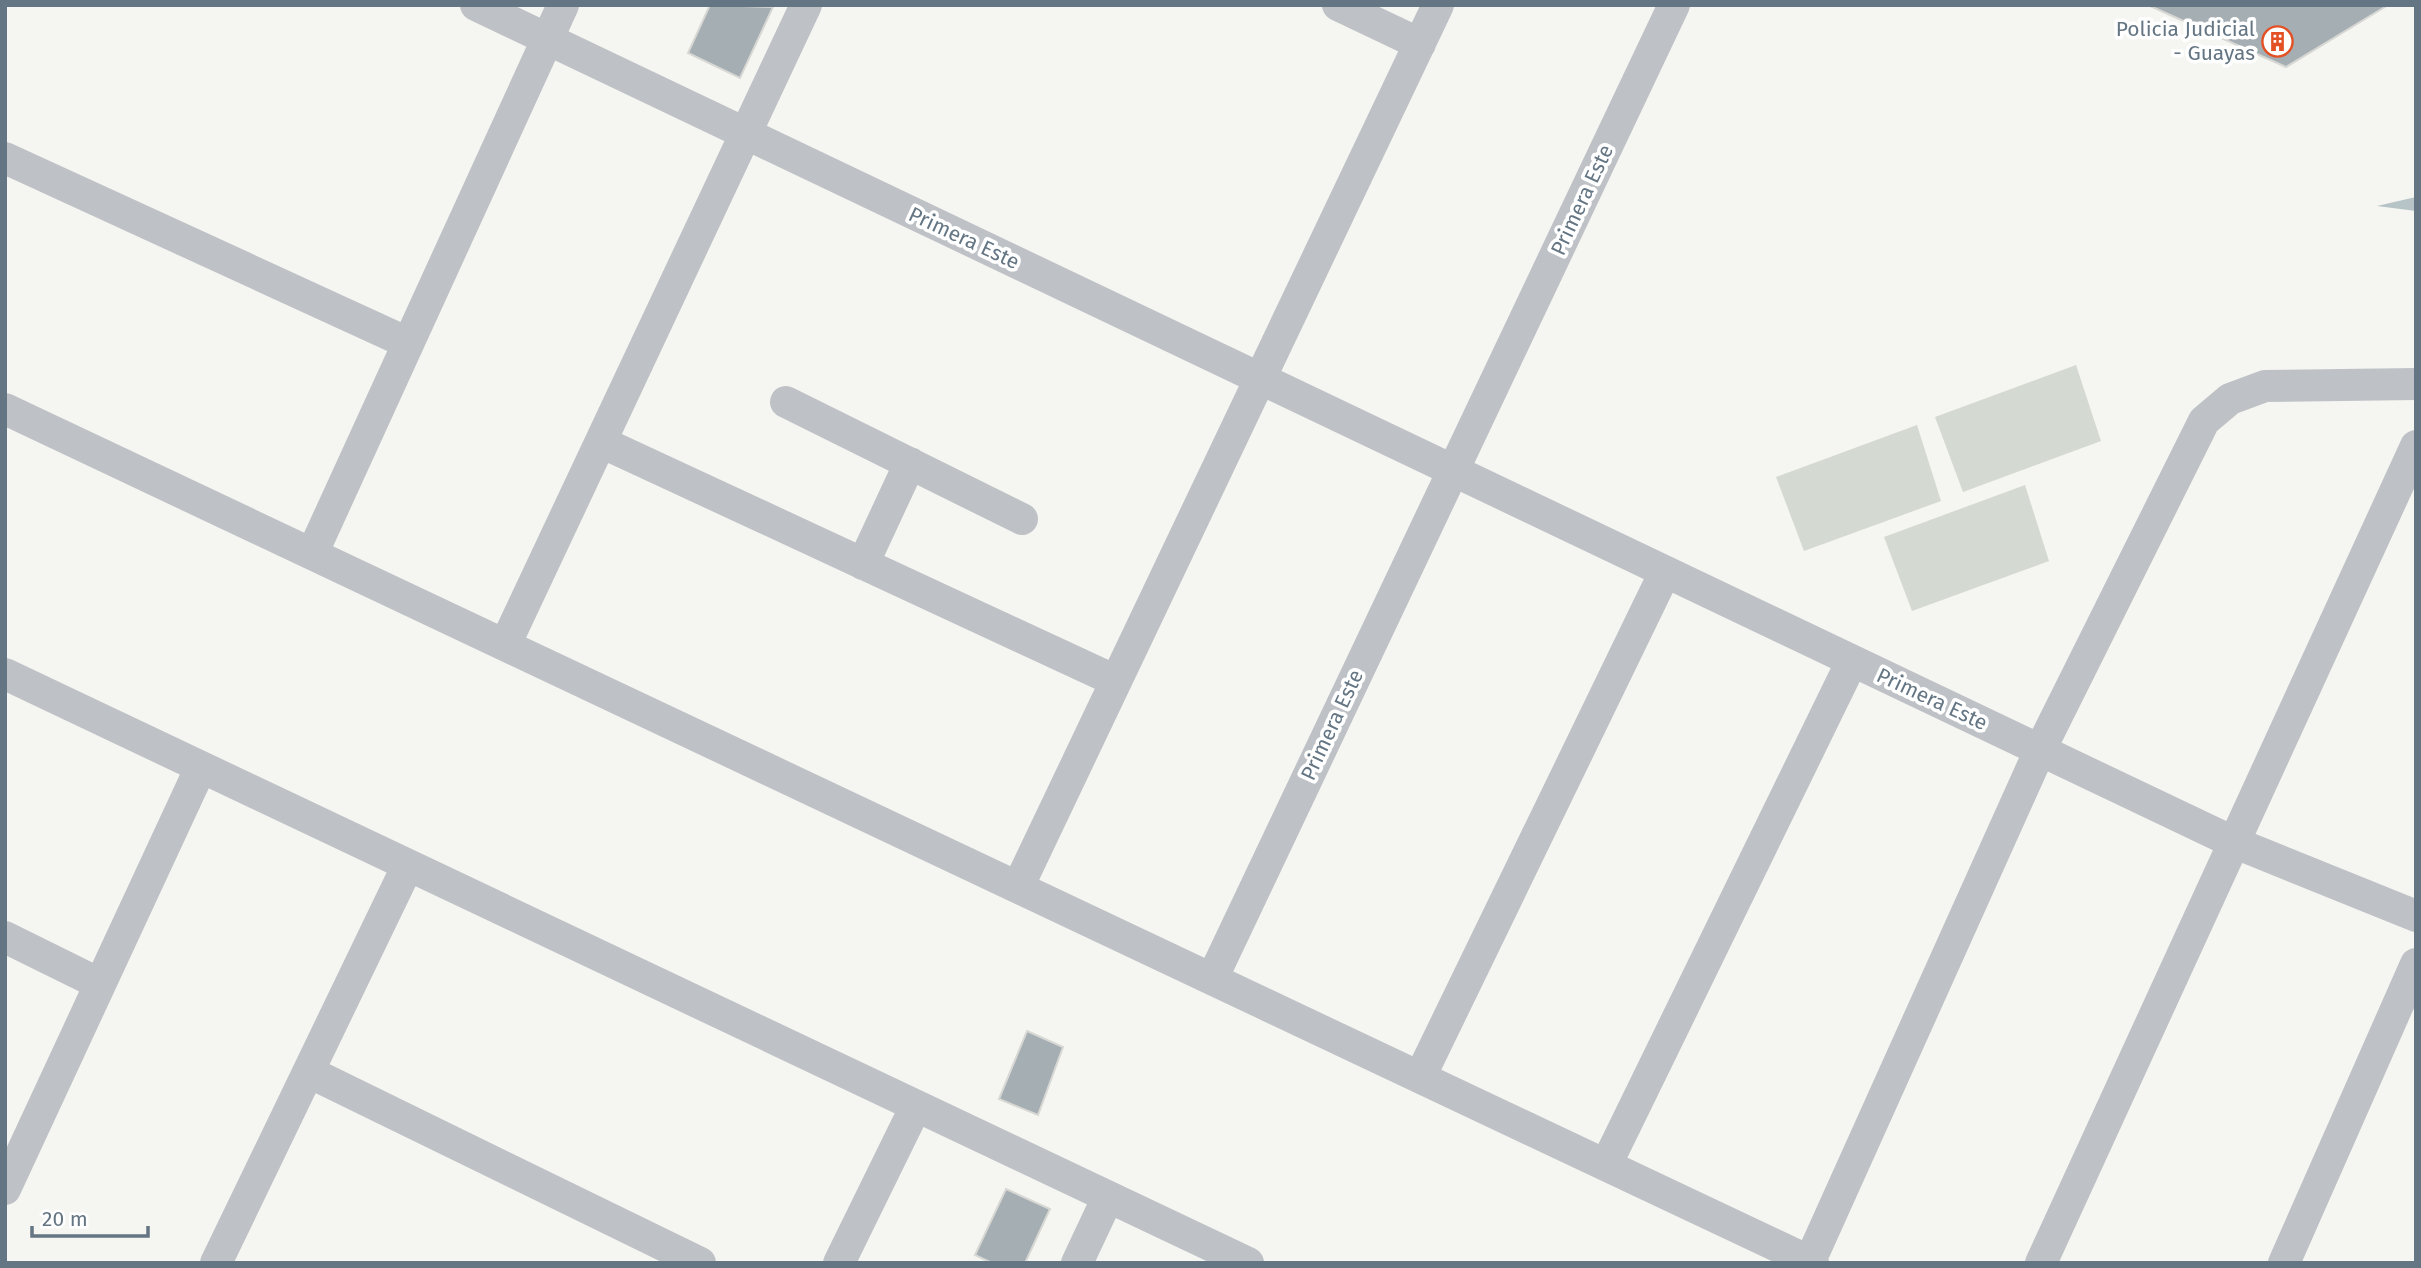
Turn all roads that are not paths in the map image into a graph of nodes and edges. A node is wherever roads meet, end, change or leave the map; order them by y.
1 (476, 5) edge
2 (563, 5) edge
3 (806, 5) edge
4 (1338, 5) edge
5 (1438, 5) edge
6 (1675, 5) edge
7 (548, 40) junction
8 (1419, 44) junction
9 (745, 134) junction
10 (5, 158) edge
11 (408, 343) junction
12 (1260, 379) junction
13 (2416, 384) edge
14 (786, 402) dead end
15 (5, 409) edge
16 (601, 442) junction
17 (2416, 446) edge
18 (910, 463) junction
19 (1453, 471) junction
20 (1022, 519) dead end
21 (313, 554) junction
22 (863, 564) junction
23 (1665, 572) junction
24 (505, 645) junction
25 (1852, 661) junction
26 (5, 674) edge
27 (1116, 681) junction
28 (2040, 750) junction
29 (201, 766) junction
30 (2233, 842) junction
31 (408, 865) junction
32 (1018, 887) junction
33 (2416, 916) edge
34 (5, 937) edge
35 (2416, 964) edge
36 (1212, 979) junction
37 (100, 984) junction
38 (309, 1072) junction
39 (1420, 1077) junction
40 (916, 1106) junction
41 (1606, 1165) junction
42 (5, 1189) edge
43 (1108, 1196) junction
44 (1811, 1262) edge
45 (216, 1263) edge
46 (700, 1263) edge
47 (839, 1263) edge
48 (1077, 1263) edge
49 (1248, 1263) edge
50 (2042, 1263) edge
51 (2284, 1263) edge

1 - 7 street, Primera Este
2 - 7 street
3 - 9 street
4 - 8 street
5 - 8 street
6 - 19 street, Primera Este
7 - 9 street, Primera Este
7 - 11 street
8 - 12 street
9 - 12 street, Primera Este
9 - 16 street
10 - 11 street
11 - 21 street
12 - 19 street, Primera Este
12 - 27 street
13 - 28 street
14 - 18 street
15 - 21 street
16 - 22 street
16 - 24 street
17 - 30 street
18 - 20 street
18 - 22 street
19 - 23 street, Primera Este
19 - 36 street, Primera Este
21 - 24 street
22 - 27 street
23 - 25 street, Primera Este
23 - 39 street
24 - 32 street
25 - 28 street, Primera Este
25 - 41 street
26 - 29 street
27 - 32 street
28 - 30 street, Primera Este
28 - 44 street
29 - 31 street
29 - 37 street
30 - 33 street, Primera Este
30 - 50 street
31 - 38 street
31 - 40 street
32 - 36 street
34 - 37 street
35 - 51 street
36 - 39 street
37 - 42 street
38 - 45 street
38 - 46 street
39 - 41 street
40 - 43 street
40 - 47 street
41 - 44 street
43 - 48 street
43 - 49 street

